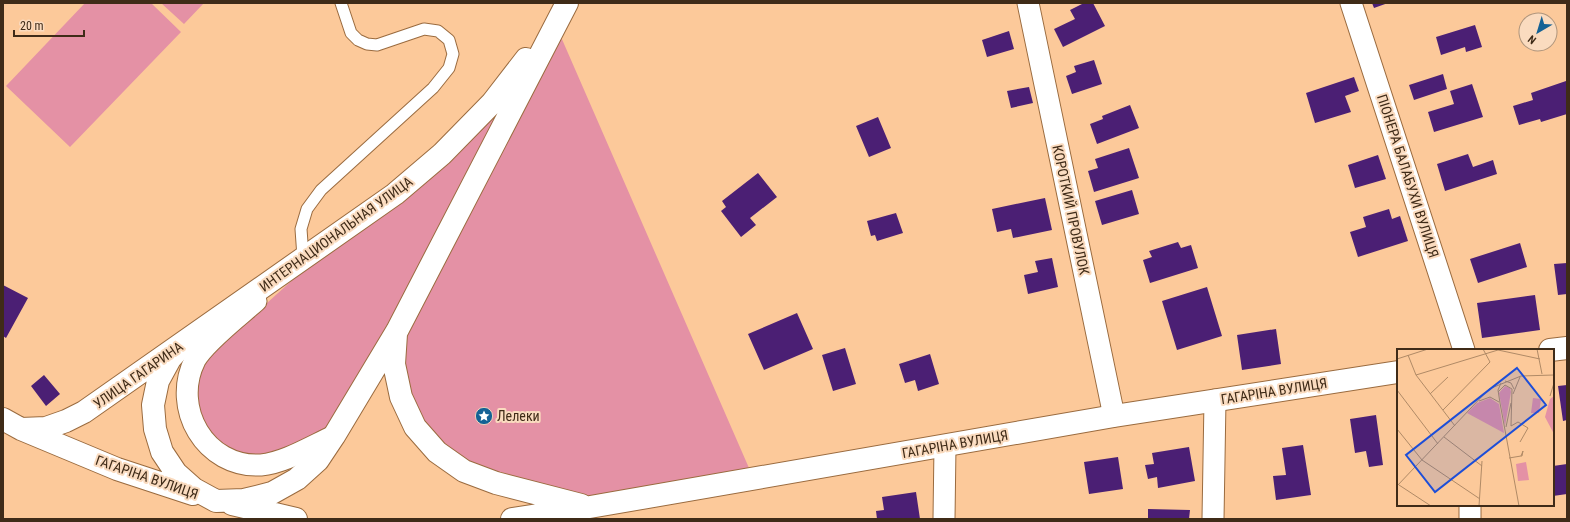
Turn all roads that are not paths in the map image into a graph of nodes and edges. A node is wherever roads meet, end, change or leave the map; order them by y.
1 (341, 3) edge
2 (565, 3) edge
3 (1028, 3) edge
4 (1351, 3) edge
5 (304, 257) junction
6 (397, 330) junction
7 (186, 341) junction
8 (1567, 348) edge
9 (1464, 349) edge
10 (1554, 350) edge
11 (1397, 372) edge
12 (1215, 400) junction
13 (1114, 416) junction
14 (12, 424) edge
15 (334, 436) junction
16 (945, 446) junction
17 (216, 501) junction
18 (1470, 506) edge
19 (590, 507) junction
20 (296, 519) edge
21 (512, 519) edge
22 (944, 519) edge
23 (1213, 519) edge
24 (1470, 519) edge

1 - 5 lane
2 - 5 street, ИНТЕРНАЦИОНАЛЬНАЯ УЛИЦА
2 - 6 street, ИНТЕРНАЦИОНАЛЬНАЯ УЛИЦА
3 - 13 street, КОРОТКИЙ ПРОВУЛОК
4 - 9 street, ПІОНЕРА БАЛАБУХИ ВУЛИЦЯ
5 - 7 street, ИНТЕРНАЦИОНАЛЬНАЯ УЛИЦА
5 - 15 street
6 - 15 street, ИНТЕРНАЦИОНАЛЬНАЯ УЛИЦА
6 - 19 street, ИНТЕРНАЦИОНАЛЬНАЯ УЛИЦА
7 - 14 street, УЛИЦА ГАГАРИНА
7 - 17 street, УЛИЦА ГАГАРИНА
8 - 10 street
11 - 12 street, ГАГАРІНА ВУЛИЦЯ
12 - 13 street, ГАГАРІНА ВУЛИЦЯ
12 - 23 street
13 - 16 street, ГАГАРІНА ВУЛИЦЯ
14 - 17 street, ГАГАРІНА ВУЛИЦЯ
15 - 17 street, ИНТЕРНАЦИОНАЛЬНАЯ УЛИЦА
16 - 19 street, ГАГАРІНА ВУЛИЦЯ
16 - 22 street
17 - 20 street, ГАГАРІНА ВУЛИЦЯ
18 - 24 street
19 - 21 street, ГАГАРІНА ВУЛИЦЯ

